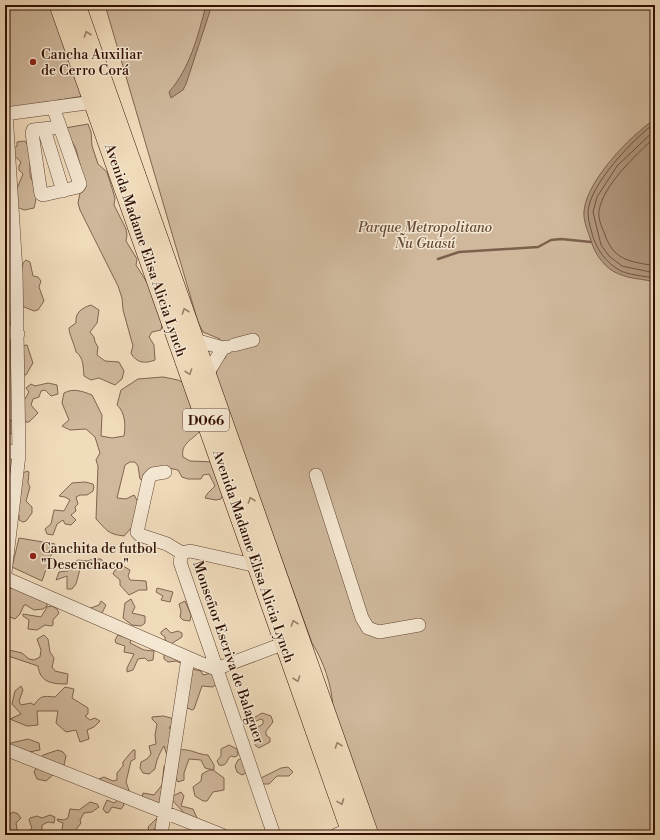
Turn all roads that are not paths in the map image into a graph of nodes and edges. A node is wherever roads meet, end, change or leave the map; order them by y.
1 (59, 5) edge
2 (76, 5) edge
3 (102, 99) junction
4 (53, 107) junction
5 (6, 113) edge
6 (60, 127) junction
7 (44, 129) junction
8 (63, 191) junction
9 (10, 270) edge
10 (5, 332) edge
11 (18, 334) junction
12 (195, 340) junction
13 (253, 340) dead end
14 (228, 347) junction
15 (207, 374) junction
16 (5, 449) edge
17 (19, 455) junction
18 (165, 472) dead end
19 (316, 475) dead end
20 (182, 553) junction
21 (257, 566) junction
22 (5, 573) edge
23 (5, 578) edge
24 (419, 625) dead end
25 (285, 643) junction
26 (188, 658) junction
27 (216, 669) junction
28 (5, 749) edge
29 (164, 813) junction
30 (346, 833) edge
31 (161, 835) edge
32 (222, 835) edge
33 (274, 835) edge
34 (369, 835) edge

1 - 3 highway, Avenida Madame Elisa Alicia Lynch / D066
3 -> 2 highway, Avenida Madame Elisa Alicia Lynch / D066
3 - 4 street
12 -> 3 highway, Avenida Madame Elisa Alicia Lynch / D066
3 -> 21 highway, Avenida Madame Elisa Alicia Lynch / D066
4 - 5 street
4 - 6 street
5 - 9 street
6 - 7 street
6 - 8 street
7 - 8 street
7 - 8 street
9 - 11 street
10 - 11 street
11 - 17 street
12 - 14 street
12 - 15 highway, Avenida Madame Elisa Alicia Lynch / D066
13 - 14 street
14 - 15 street
34 -> 15 highway, Avenida Madame Elisa Alicia Lynch / D066
16 - 17 street
17 - 22 street
18 - 20 street
19 - 24 street
20 - 21 street, Monseñor Escriva de Balaguer
20 - 27 street, Monseñor Escriva de Balaguer
21 - 25 highway, Avenida Madame Elisa Alicia Lynch / D066
23 - 26 street
25 - 27 street
25 -> 30 highway, Avenida Madame Elisa Alicia Lynch / D066
26 - 27 street
26 - 29 street
27 - 33 street, Monseñor Escriva de Balaguer
28 - 29 street
29 - 31 street
29 - 32 street

